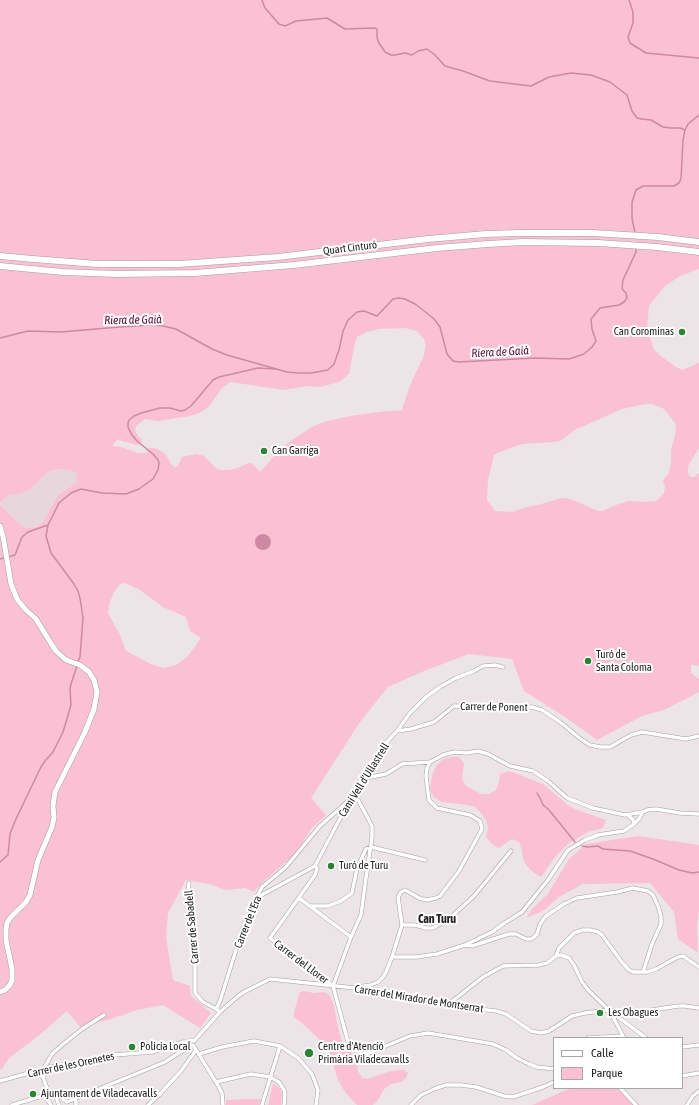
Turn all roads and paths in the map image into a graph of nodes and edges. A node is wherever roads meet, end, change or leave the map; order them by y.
1 (699, 242) edge
2 (698, 252) edge
3 (0, 256) edge
4 (0, 266) edge
5 (0, 526) edge
6 (503, 667) dead end
7 (397, 732) junction
8 (699, 736) edge
9 (430, 762) junction
10 (366, 778) junction
11 (355, 794) junction
12 (643, 812) junction
13 (699, 814) edge
14 (628, 815) junction
15 (634, 824) junction
16 (371, 847) junction
17 (511, 850) dead end
18 (425, 860) dead end
19 (315, 866) junction
20 (189, 883) dead end
21 (256, 898) junction
22 (299, 898) junction
23 (310, 906) junction
24 (402, 925) junction
25 (351, 936) junction
26 (465, 944) junction
27 (556, 956) junction
28 (392, 957) junction
29 (699, 966) edge
30 (643, 972) junction
31 (333, 986) junction
32 (355, 988) junction
33 (0, 992) edge
34 (450, 1003) junction
35 (699, 1008) edge
36 (609, 1010) junction
37 (218, 1011) junction
38 (104, 1015) dead end
39 (623, 1037) edge
40 (645, 1037) edge
41 (191, 1043) junction
42 (699, 1045) edge
43 (280, 1046) junction
44 (683, 1047) edge
45 (196, 1050) junction
46 (199, 1054) junction
47 (42, 1069) junction
48 (553, 1070) edge
49 (699, 1073) edge
50 (683, 1076) edge
51 (270, 1077) junction
52 (0, 1081) edge
53 (216, 1082) junction
54 (553, 1082) edge
55 (621, 1089) edge
56 (699, 1091) edge
57 (54, 1092) junction
58 (47, 1095) junction
59 (76, 1098) junction
60 (12, 1105) edge
61 (50, 1105) edge
62 (59, 1105) edge
63 (76, 1105) edge
64 (148, 1105) edge
65 (223, 1105) edge
66 (262, 1105) edge
67 (284, 1105) edge
68 (316, 1105) edge
69 (411, 1105) edge
70 (636, 1105) edge
71 (687, 1105) edge

1 - 3 highway, Quart Cinturó
2 - 4 highway, Quart Cinturó
5 - 33 street
6 - 7 street, Camí Vell d'Ullastrell
7 - 8 street, Carrer de Ponent
7 - 10 street, Camí Vell d'Ullastrell
9 - 10 street
9 - 14 street
9 - 24 street
10 - 11 street, Camí Vell d'Ullastrell
11 - 16 street
11 - 19 street, Camí Vell d'Ullastrell
11 - 21 street, Carrer de l'Era
12 - 13 street
12 - 14 street
12 - 15 street
14 - 15 street
15 - 26 street
16 - 18 street
16 - 23 street
16 - 25 street
17 - 24 street
19 - 21 street
19 - 22 street, Camí Vell d'Ullastrell
20 - 37 street, Carrer de Sabadell
21 - 37 street, Carrer de l'Era
22 - 23 street
22 - 31 street, Carrer del Llorer
23 - 25 street
24 - 28 street
25 - 31 street
26 - 28 street
26 - 30 street
27 - 30 street
27 - 34 street
27 - 36 street
28 - 32 street
29 - 30 street
31 - 32 street, Carrer del Mirador de Montserrat
31 - 37 street, Carrer del Mirador de Montserrat
31 - 48 street
32 - 34 street, Carrer del Mirador de Montserrat
34 - 36 street, Carrer del Mirador de Montserrat
35 - 36 street
36 - 39 street
36 - 40 street
37 - 41 street, Carrer del Mirador de Montserrat
38 - 47 street
41 - 45 street
41 - 47 street, Carrer de les Orenetes
41 - 59 street, Carrer del Mirador de Montserrat
42 - 44 street
43 - 46 street
43 - 51 street
43 - 68 street
45 - 46 street
45 - 64 street
46 - 53 street
47 - 52 street, Carrer de les Orenetes
47 - 58 street
49 - 50 street
51 - 53 street
51 - 66 street
51 - 67 street
53 - 65 street
54 - 69 street
55 - 70 street
56 - 71 street
57 - 58 street
57 - 59 street
57 - 62 street
58 - 60 street
58 - 61 street
59 - 63 street

